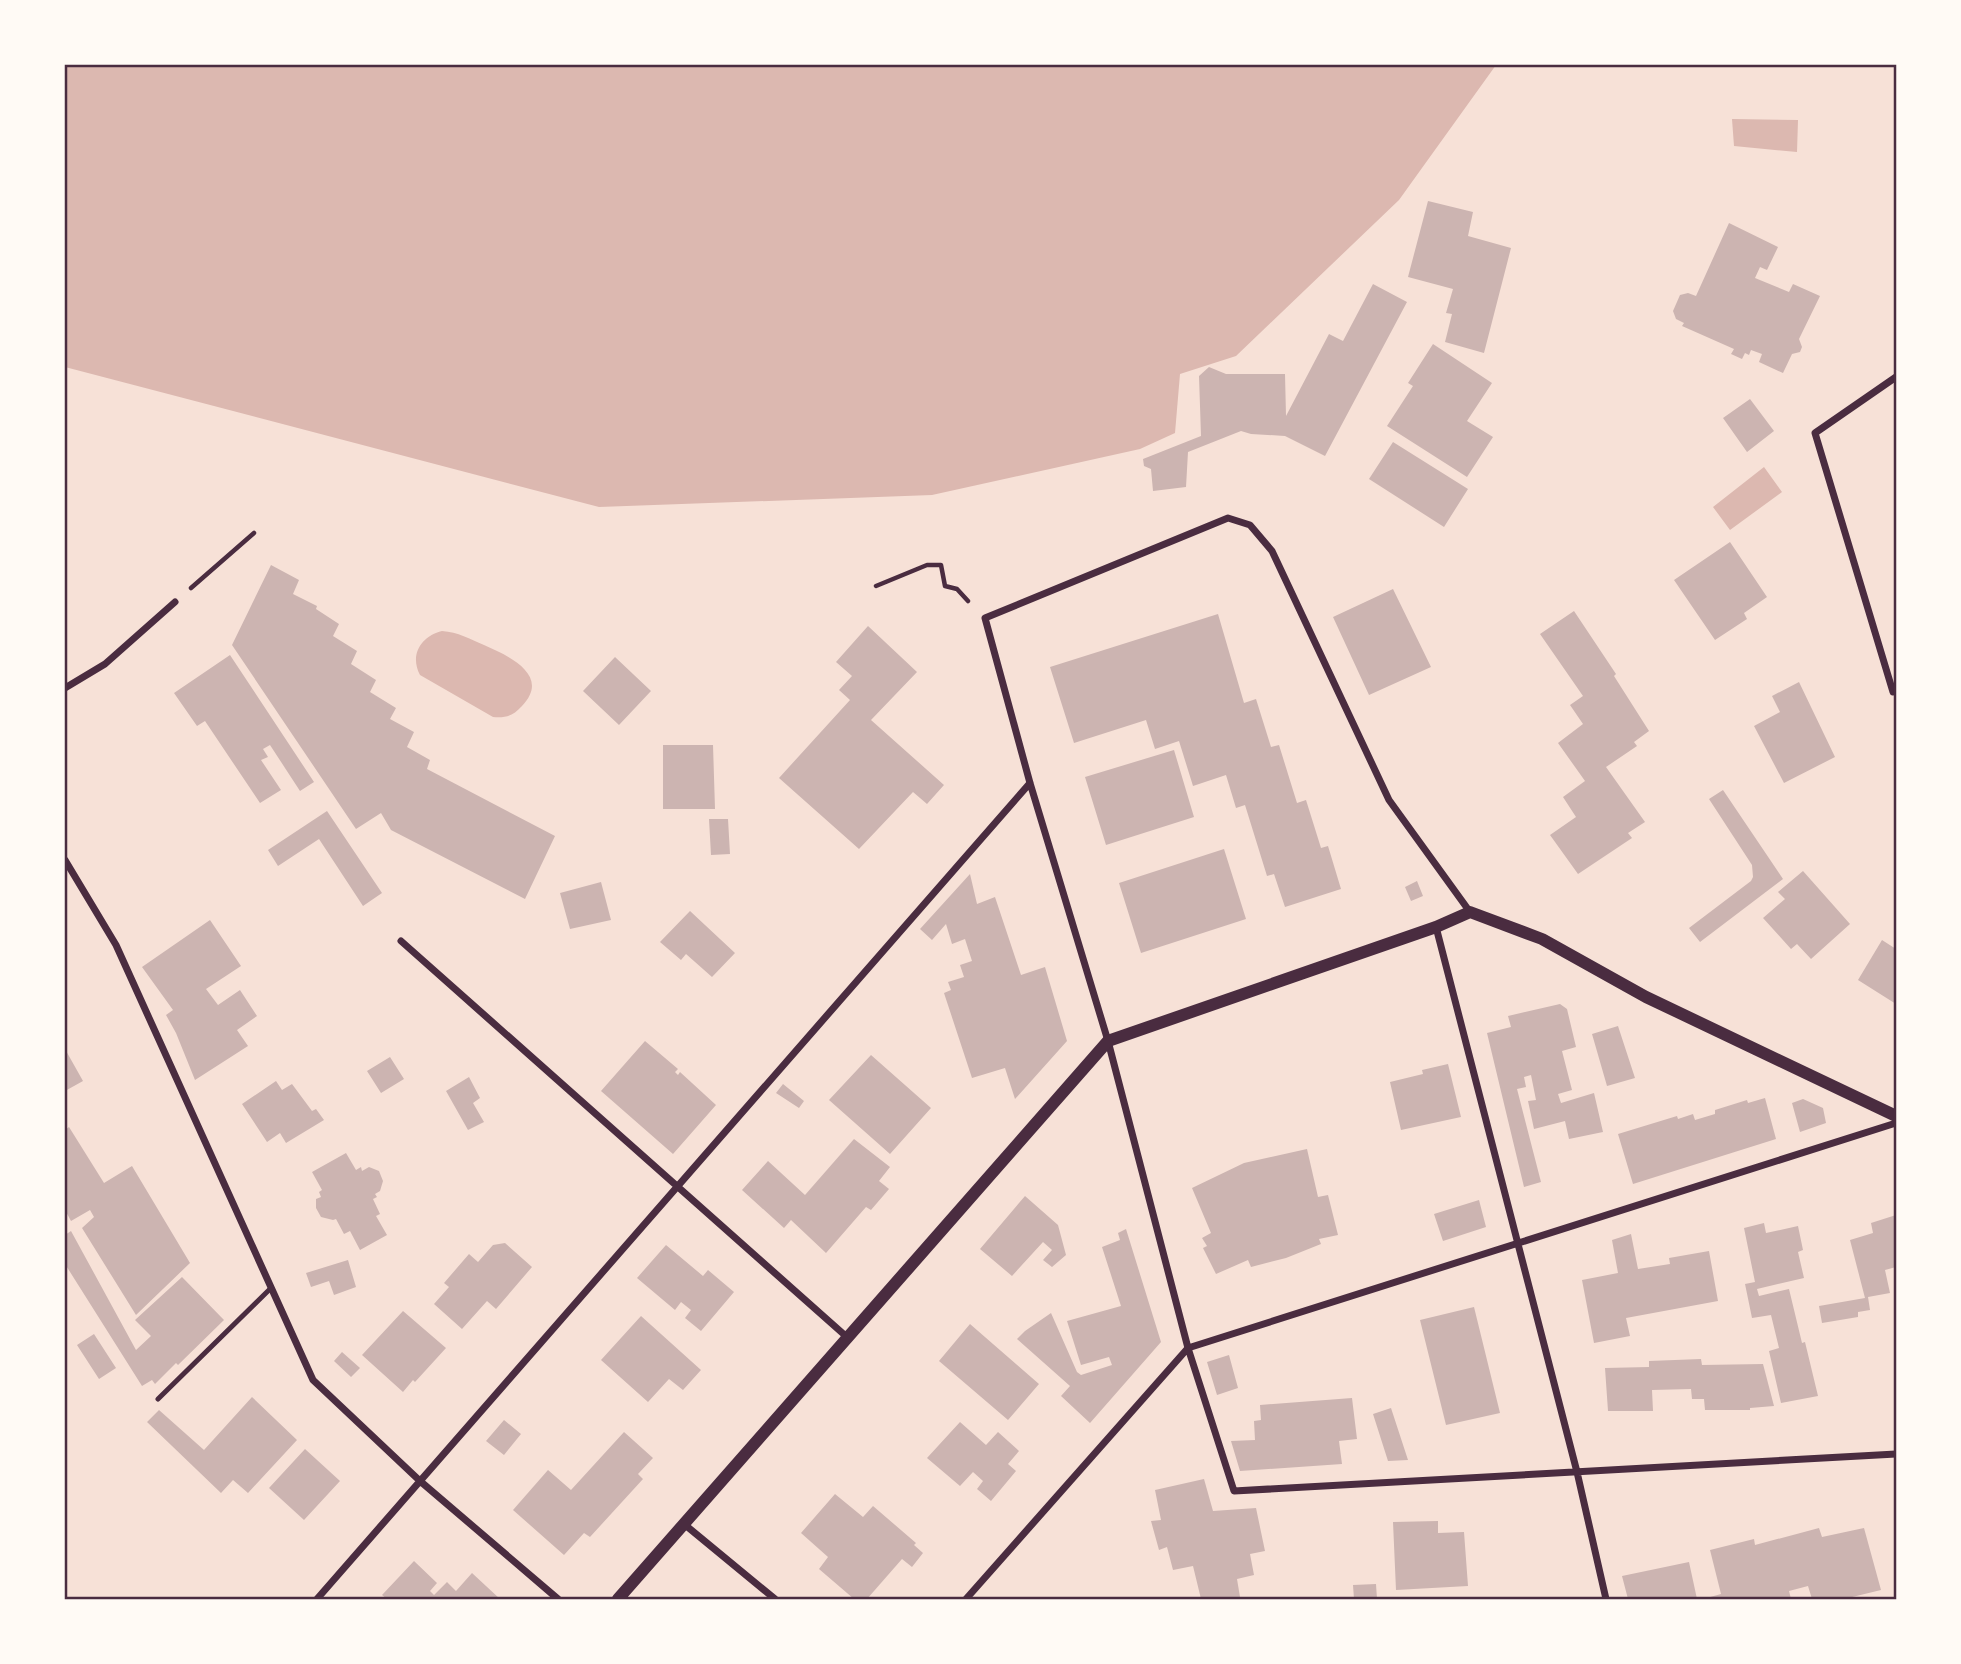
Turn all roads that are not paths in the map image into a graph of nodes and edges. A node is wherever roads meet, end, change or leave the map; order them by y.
1 (1896, 377) edge
2 (175, 602) road end
3 (65, 688) edge
4 (1895, 692) edge
5 (1030, 783) junction
6 (65, 860) edge
7 (1470, 912) junction
8 (1436, 927) junction
9 (401, 941) dead end
10 (1108, 1041) junction
11 (1896, 1116) edge
12 (1896, 1123) edge
13 (677, 1186) junction
14 (1517, 1243) junction
15 (271, 1288) junction
16 (848, 1338) junction
17 (1188, 1348) junction
18 (158, 1399) dead end
19 (1896, 1454) edge
20 (1577, 1472) junction
21 (420, 1480) junction
22 (684, 1524) junction
23 (317, 1599) edge
24 (558, 1599) edge
25 (618, 1599) edge
26 (775, 1599) edge
27 (966, 1599) edge
28 (1606, 1599) edge

1 - 4 street
2 - 3 street
5 - 7 street
5 - 10 street
5 - 13 street
6 - 15 street
7 - 8 street
7 - 11 street
8 - 10 street
8 - 14 street
9 - 13 street
10 - 16 street
10 - 17 street
12 - 14 street
13 - 16 street
13 - 21 street
14 - 17 street
14 - 20 street
15 - 18 lane
15 - 21 street
16 - 22 street
17 - 20 street
17 - 27 street
19 - 20 street
20 - 28 street
21 - 23 street
21 - 24 street
22 - 25 street
22 - 26 street

